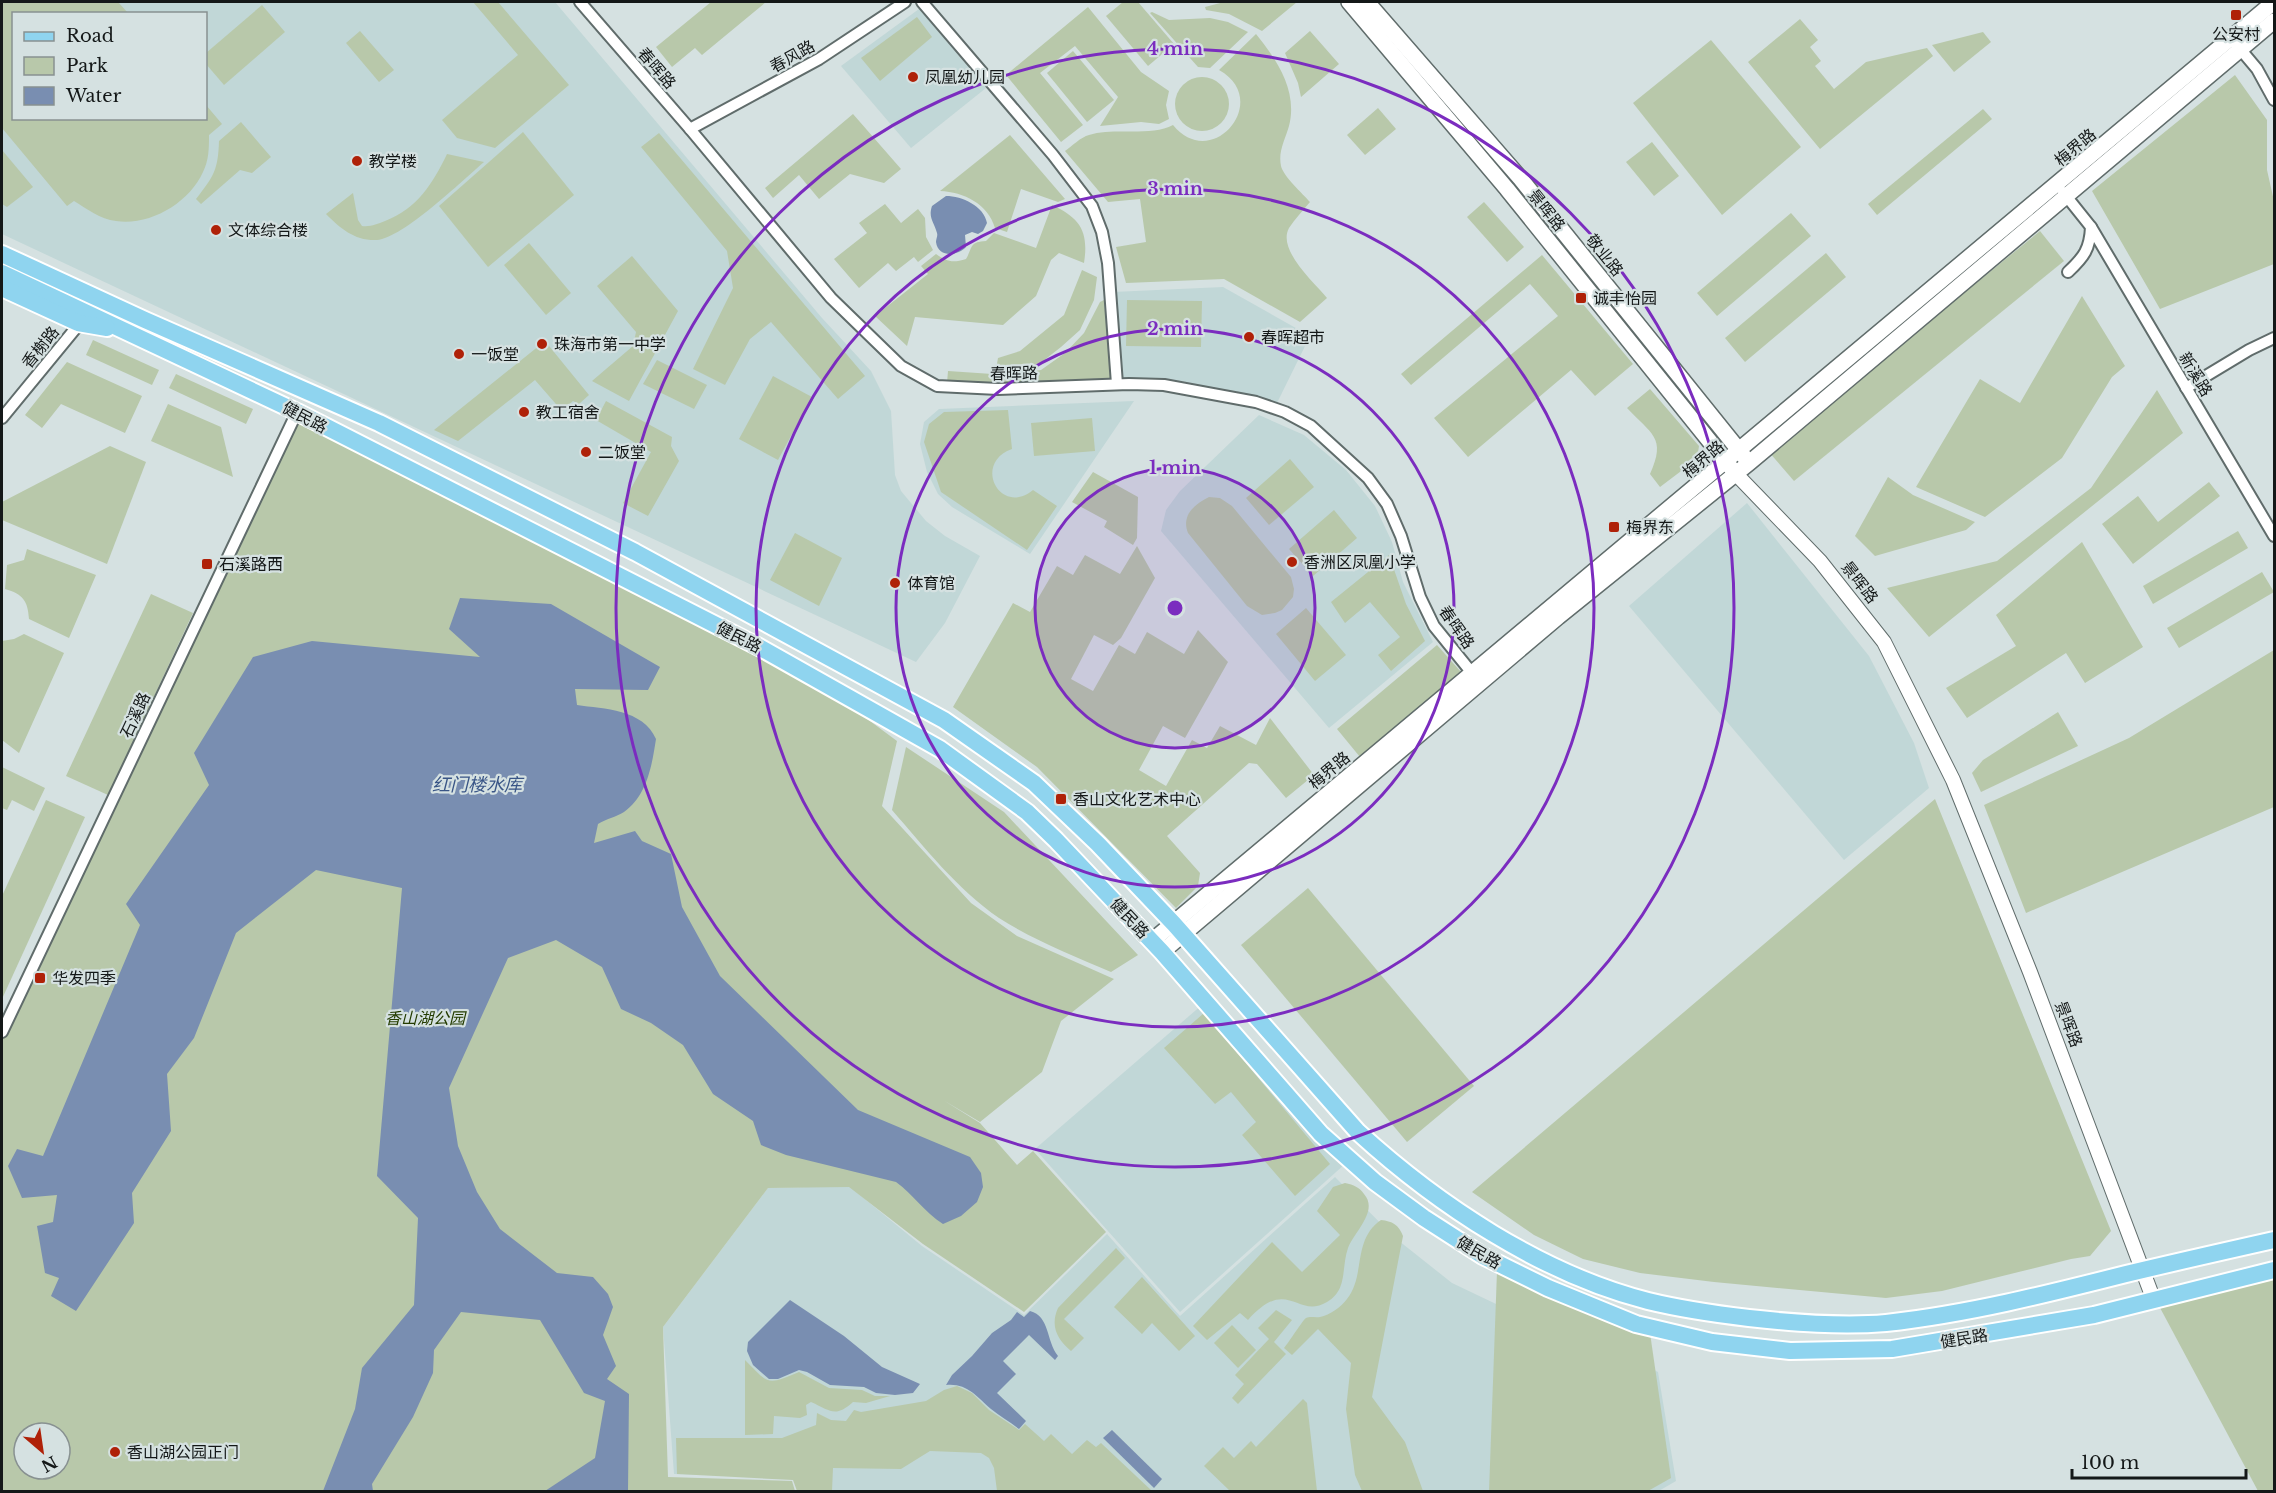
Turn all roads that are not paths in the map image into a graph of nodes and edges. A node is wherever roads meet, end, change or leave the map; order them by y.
1 (580, 2) edge
2 (905, 2) edge
3 (922, 2) edge
4 (1349, 2) edge
5 (1368, 2) edge
6 (2274, 2) edge
7 (2274, 21) edge
8 (2236, 44) junction
9 (2274, 100) edge
10 (690, 129) junction
11 (2062, 190) junction
12 (2091, 227) junction
13 (2, 247) edge
14 (2, 254) edge
15 (2068, 272) dead end
16 (2, 273) edge
17 (2, 288) edge
18 (145, 320) junction
19 (80, 323) junction
20 (129, 332) junction
21 (2274, 338) edge
22 (1117, 384) junction
23 (2186, 388) junction
24 (297, 412) junction
25 (2, 418) edge
26 (1744, 458) junction
27 (1731, 468) junction
28 (2274, 536) edge
29 (1472, 673) junction
30 (1179, 929) junction
31 (1157, 947) junction
32 (2, 1032) edge
33 (2274, 1240) edge
34 (2274, 1269) edge
35 (2143, 1270) junction
36 (2153, 1298) junction

1 - 10 street, 春晖路
2 - 10 street, 春风路
3 - 22 street
4 - 27 main road, 景晖路
5 - 26 main road, 敬业路
6 - 8 main road, 梅界路
7 - 8 main road
8 - 9 street
8 - 11 main road, 梅界路
10 - 22 street, 春晖路
11 - 12 street, 新溪路
11 - 26 main road, 梅界路
12 - 15 street
12 - 23 street, 新溪路
13 - 18 main road
14 - 18 main road, 健民路
16 - 20 main road, 健民路
17 - 19 main road
18 - 30 main road, 健民路
19 - 20 main road
19 - 25 street, 香榭路
20 - 24 main road, 健民路
21 - 23 street
22 - 29 street, 春晖路
23 - 28 street, 新溪路
24 - 31 main road, 健民路
24 - 32 street, 石溪路
26 - 27 main road, 梅界路
27 - 29 main road, 梅界路
27 - 30 main road
27 - 35 street, 景晖路
29 - 30 main road, 梅界路
30 - 31 main road
30 - 35 main road, 健民路
31 - 36 main road, 健民路
33 - 35 main road, 健民路
34 - 36 main road, 健民路
35 - 36 street, 景晖路

